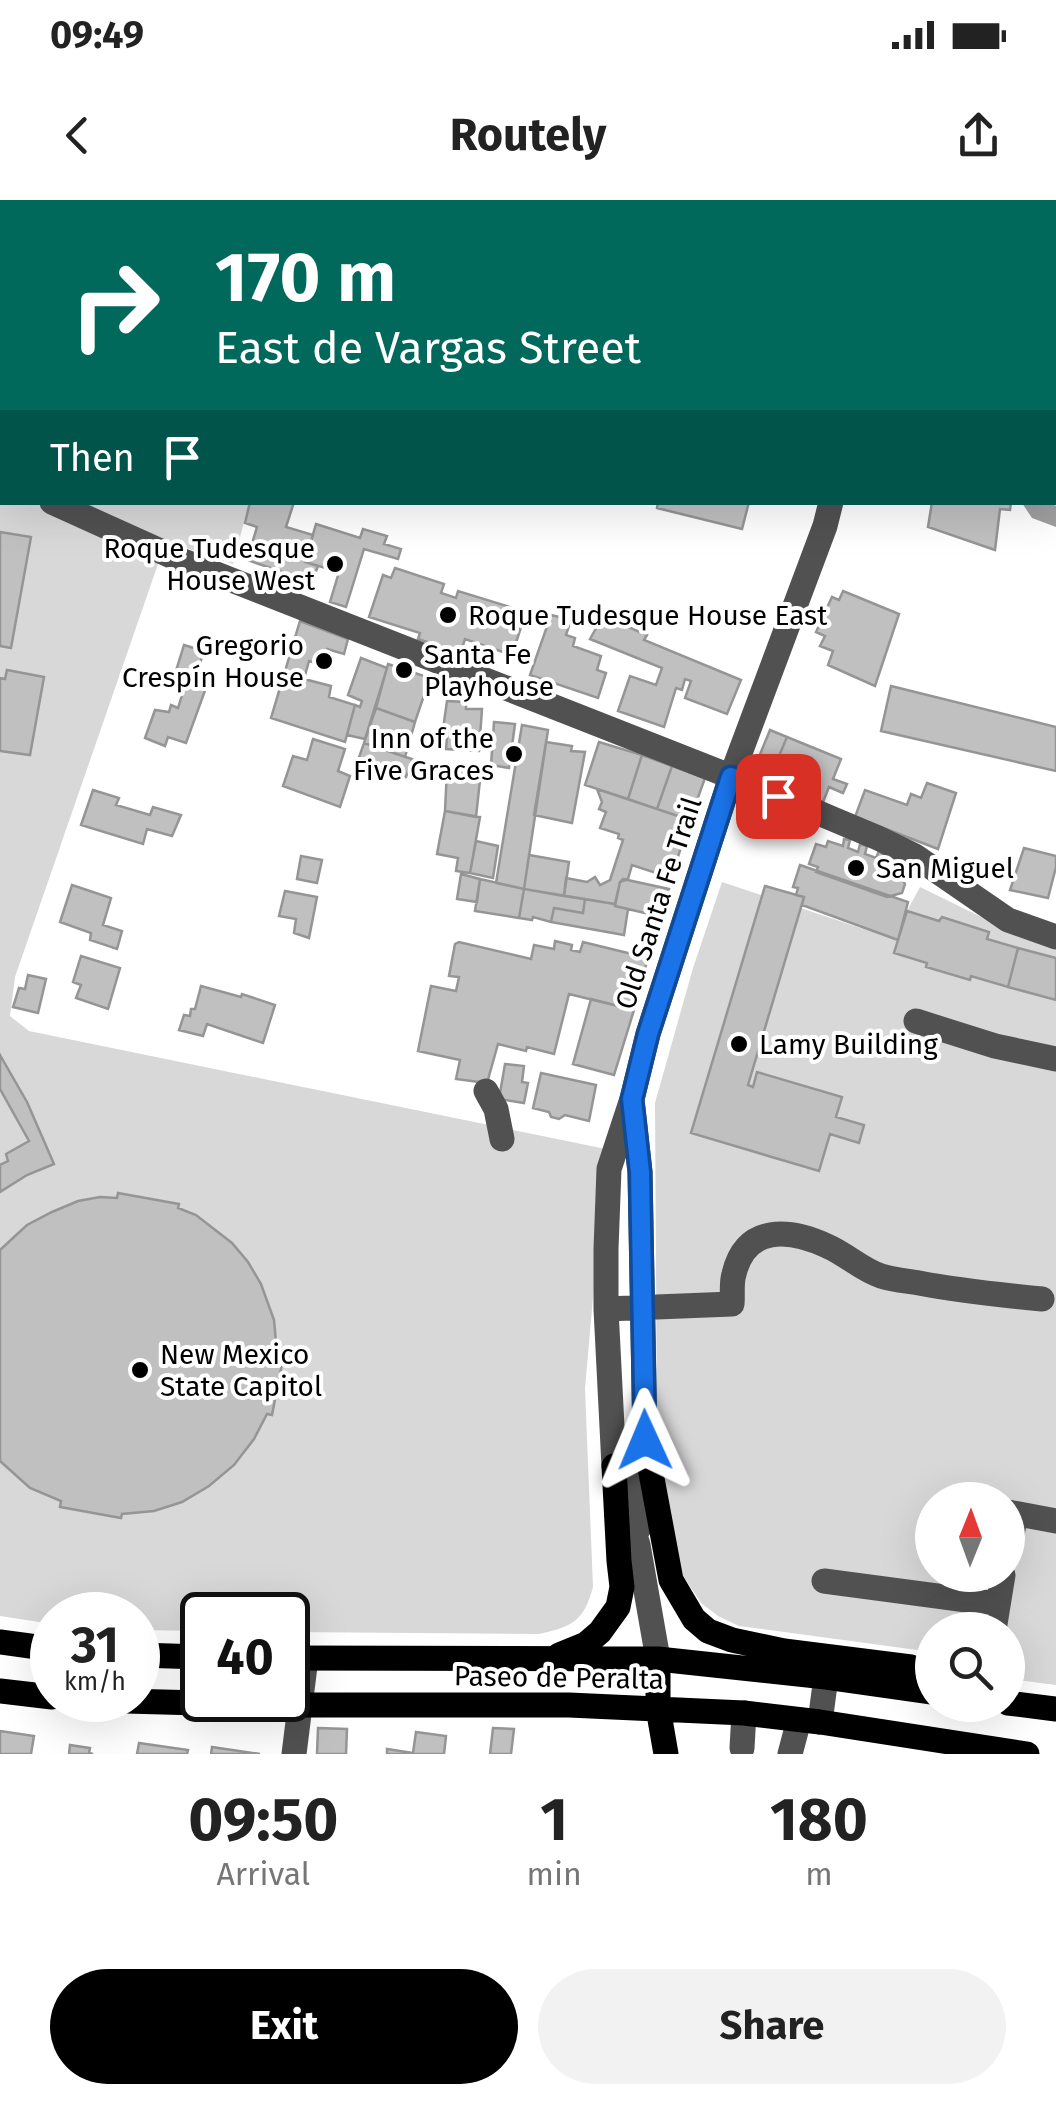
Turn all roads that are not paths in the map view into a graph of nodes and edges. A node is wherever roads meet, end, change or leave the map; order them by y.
1 (59, 505) edge
2 (830, 505) edge
3 (731, 777) junction
4 (1056, 937) edge
5 (916, 1022) dead end
6 (1056, 1059) edge
7 (486, 1092) dead end
8 (632, 1099) junction
9 (502, 1139) dead end
10 (1042, 1300) dead end
11 (642, 1307) junction
12 (606, 1309) junction
13 (645, 1440) junction
14 (614, 1466) junction
15 (1025, 1515) edge
16 (1056, 1521) edge
17 (638, 1545) junction
18 (824, 1580) dead end
19 (973, 1612) edge
20 (0, 1642) edge
21 (30, 1646) edge
22 (310, 1658) edge
23 (548, 1659) junction
24 (658, 1659) junction
25 (915, 1669) edge
26 (826, 1677) junction
27 (915, 1690) edge
28 (0, 1692) edge
29 (30, 1695) edge
30 (310, 1703) edge
31 (1025, 1704) edge
32 (658, 1708) junction
33 (1056, 1709) edge
34 (744, 1713) junction
35 (810, 1721) junction
36 (298, 1722) edge
37 (742, 1748) dead end
38 (294, 1754) edge
39 (666, 1754) edge
40 (790, 1754) edge
41 (1027, 1754) edge

1 - 3 street
2 - 3 street, Old Santa Fe Trail
3 - 4 street
3 - 8 street, Old Santa Fe Trail
5 - 6 street
7 - 9 street
8 - 11 street, Old Santa Fe Trail
8 - 12 street, Old Santa Fe Trail
10 - 11 street
11 - 12 street
11 - 13 street, Old Santa Fe Trail
12 - 14 street, Old Santa Fe Trail
13 - 17 street, Old Santa Fe Trail
13 - 25 main road
14 - 17 street, Old Santa Fe Trail
14 - 23 main road
15 - 16 street
17 - 24 street, Old Santa Fe Trail
18 - 19 street
20 - 21 main road
22 - 23 main road, Paseo de Peralta
23 - 24 main road, Paseo de Peralta
24 - 26 main road, Paseo de Peralta
24 - 32 main road, Old Santa Fe Trail
26 - 27 main road, Paseo de Peralta
26 - 35 street
28 - 29 main road
30 - 32 main road, Paseo de Peralta
31 - 33 main road
32 - 34 main road, Paseo de Peralta
32 - 39 main road, Old Santa Fe Trail
34 - 35 main road, Paseo de Peralta
34 - 37 street
35 - 40 street
35 - 41 main road, Paseo de Peralta
36 - 38 street

